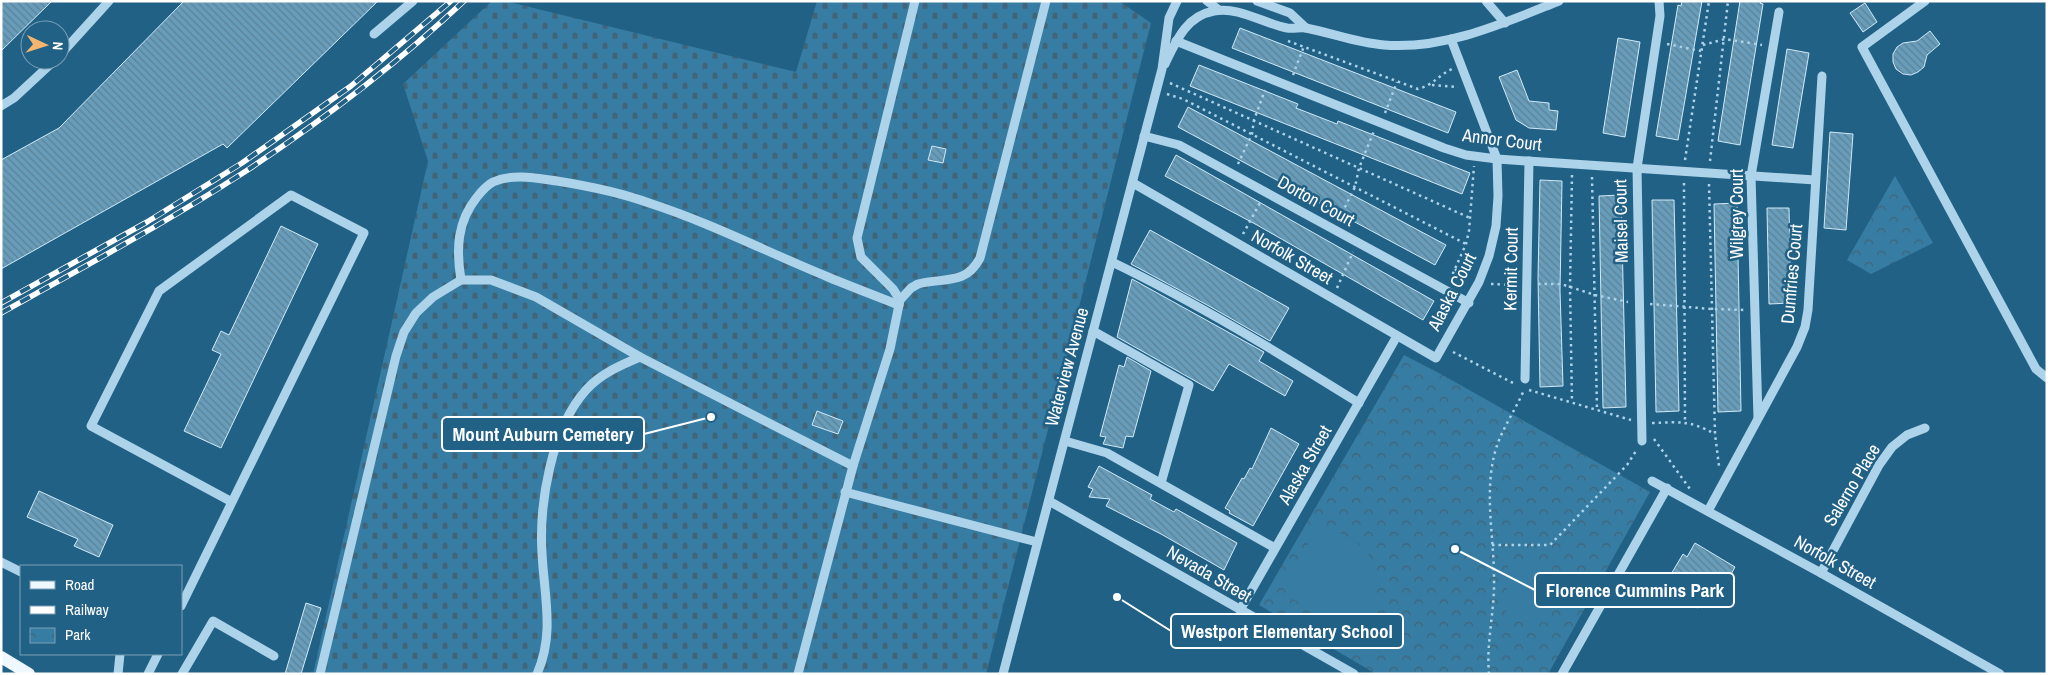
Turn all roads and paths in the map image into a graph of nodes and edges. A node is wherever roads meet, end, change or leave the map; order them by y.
1 (109, 1) edge
2 (413, 1) edge
3 (915, 1) edge
4 (1046, 1) edge
5 (1178, 1) edge
6 (1207, 1) edge
7 (1257, 1) edge
8 (1486, 1) edge
9 (1559, 1) edge
10 (1659, 1) edge
11 (1709, 1) edge
12 (1728, 1) edge
13 (1925, 1) edge
14 (1219, 10) junction
15 (1779, 12) dead end
16 (1505, 23) junction
17 (1306, 28) junction
18 (374, 34) dead end
19 (1451, 39) junction
20 (1725, 39) junction
21 (1285, 40) dead end
22 (1176, 41) junction
23 (1656, 42) junction
24 (70, 44) edge
25 (1703, 45) junction
26 (1304, 46) junction
27 (1773, 47) junction
28 (1702, 51) junction
29 (1461, 65) junction
30 (44, 70) edge
31 (1160, 74) junction
32 (1822, 76) dead end
33 (1269, 79) junction
34 (1396, 82) junction
35 (1432, 85) junction
36 (1289, 87) junction
37 (1470, 88) junction
38 (1156, 90) junction
39 (1, 106) edge
40 (1254, 120) junction
41 (1379, 123) junction
42 (1252, 134) junction
43 (1144, 136) junction
44 (1475, 156) junction
45 (1497, 159) junction
46 (1529, 161) junction
47 (1572, 164) junction
48 (1592, 165) junction
49 (1359, 168) junction
50 (1637, 168) junction
51 (1684, 171) junction
52 (1708, 173) junction
53 (1233, 174) junction
54 (1751, 176) junction
55 (1815, 180) junction
56 (1133, 183) junction
57 (1355, 187) junction
58 (1266, 192) junction
59 (1470, 218) junction
60 (1334, 229) junction
61 (1358, 242) junction
62 (1238, 244) junction
63 (1466, 244) junction
64 (1112, 262) junction
65 (1455, 269) junction
66 (461, 280) junction
67 (1480, 282) junction
68 (1526, 285) junction
69 (1570, 287) junction
70 (1446, 290) junction
71 (1475, 291) junction
72 (1595, 295) junction
73 (1332, 298) junction
74 (900, 302) junction
75 (1469, 303) junction
76 (1640, 303) junction
77 (1685, 306) junction
78 (1712, 309) junction
79 (1755, 310) junction
80 (1093, 331) junction
81 (1397, 336) junction
82 (1443, 346) junction
83 (640, 357) junction
84 (1436, 358) joint
85 (2047, 378) edge
86 (1525, 379) joint
87 (1525, 389) junction
88 (1572, 402) junction
89 (1359, 403) junction
90 (1597, 410) junction
91 (1758, 418) junction
92 (1685, 422) junction
93 (1642, 424) junction
94 (1926, 428) dead end
95 (1715, 434) junction
96 (1064, 441) junction
97 (1642, 441) joint
98 (853, 466) junction
99 (1652, 481) dead end
100 (1161, 483) junction
101 (1722, 486) junction
102 (1667, 488) junction
103 (845, 492) junction
104 (1049, 501) junction
105 (232, 502) junction
106 (1697, 505) junction
107 (1708, 511) junction
108 (1037, 542) junction
109 (1492, 544) junction
110 (1276, 548) junction
111 (1, 562) edge
112 (20, 572) edge
113 (1821, 573) junction
114 (182, 604) edge
115 (1240, 610) junction
116 (120, 655) edge
117 (158, 655) edge
118 (274, 656) dead end
119 (1, 657) edge
120 (29, 674) edge
121 (118, 674) edge
122 (148, 674) edge
123 (182, 674) edge
124 (320, 674) edge
125 (537, 674) edge
126 (798, 674) edge
127 (1003, 674) edge
128 (1354, 674) edge
129 (1489, 674) edge
130 (1562, 674) edge
131 (2000, 674) edge

1 - 24 street
2 - 18 street
3 - 74 street
4 - 74 street
5 - 31 street, Waterview Avenue
6 - 14 street
7 - 17 street
8 - 16 street
9 - 16 street
10 - 23 street, Maisel Court
11 - 25 path
12 - 20 path
13 - 85 street
14 - 17 street
14 - 22 street, Waterview Avenue
15 - 27 street, Wilgrey Court
16 - 19 street
17 - 19 street
19 - 29 street, Alaska Court
20 - 25 path
20 - 27 path
20 - 52 path
21 - 26 path
22 - 31 street, Waterview Avenue
22 - 33 street, Annor Court
23 - 28 path
23 - 50 street, Maisel Court
25 - 28 path
26 - 34 path
26 - 36 path
27 - 54 street, Wilgrey Court
28 - 51 path
29 - 35 path
29 - 37 street, Alaska Court
30 - 39 street
31 - 38 street, Waterview Avenue
31 - 40 path
32 - 55 street, Dumfries Court
33 - 36 street, Annor Court
33 - 40 path
34 - 35 path
34 - 41 path
35 - 37 path
36 - 41 street, Annor Court
37 - 45 street, Alaska Court
38 - 42 path
38 - 43 street, Waterview Avenue
40 - 42 path
40 - 49 path
41 - 44 street, Annor Court
41 - 49 path
42 - 53 path
42 - 57 path
43 - 53 street, Dorton Court
43 - 56 street, Waterview Avenue
44 - 45 street, Annor Court
44 - 59 path
45 - 46 street, Annor Court
45 - 67 street, Alaska Court
46 - 47 street, Annor Court
46 - 68 street, Kermit Court
47 - 48 street, Annor Court
47 - 69 path
48 - 50 street, Annor Court
48 - 72 path
49 - 57 path
49 - 59 path
50 - 51 street, Annor Court
50 - 76 street, Maisel Court
51 - 52 street, Annor Court
51 - 77 path
52 - 54 street, Annor Court
52 - 78 path
53 - 58 street, Dorton Court
54 - 55 street, Annor Court
54 - 79 street, Wilgrey Court
55 - 91 street, Dumfries Court
56 - 62 street, Norfolk Street
56 - 64 street, Waterview Avenue
57 - 60 path
57 - 63 path
58 - 60 street, Dorton Court
58 - 62 path
59 - 63 path
60 - 61 street, Dorton Court
61 - 70 street, Dorton Court
61 - 73 path
62 - 73 street, Norfolk Street
63 - 65 path
64 - 80 street, Waterview Avenue
64 - 89 street
65 - 70 path
65 - 71 path
66 - 74 street
66 - 83 street
66 - 124 street
67 - 68 path
67 - 71 street, Alaska Court
68 - 69 path
68 - 86 street, Kermit Court
69 - 72 path
69 - 88 path
70 - 75 street, Dorton Court
71 - 75 street, Alaska Court
72 - 76 path
72 - 90 path
73 - 81 street, Norfolk Street
74 - 98 street
75 - 82 street, Alaska Court
76 - 77 path
76 - 93 street, Maisel Court
77 - 78 path
77 - 92 path
78 - 79 path
78 - 95 path
79 - 91 street, Wilgrey Court
80 - 96 street, Waterview Avenue
80 - 100 street
81 - 84 street, Norfolk Street
81 - 89 street, Alaska Street
82 - 84 street, Alaska Court
82 - 87 path
83 - 98 street
83 - 125 street
86 - 87 path
87 - 88 path
87 - 109 path
88 - 90 path
89 - 110 street, Alaska Street
90 - 93 path
91 - 101 street, Dumfries Court
92 - 93 path
92 - 95 path
93 - 97 street, Maisel Court
93 - 106 path
94 - 113 street, Salerno Place
95 - 101 path
96 - 100 street
96 - 104 street, Waterview Avenue
97 - 109 path
98 - 103 street
99 - 102 street, Norfolk Street
100 - 110 street
101 - 107 street, Dumfries Court
102 - 106 street, Norfolk Street
102 - 130 street
103 - 108 street
103 - 126 street
104 - 108 street, Waterview Avenue
104 - 115 street, Nevada Street
105 - 105 street
105 - 114 street
106 - 107 street, Norfolk Street
107 - 113 street, Norfolk Street
108 - 127 street, Waterview Avenue
109 - 129 path
110 - 115 street, Alaska Street
111 - 112 street
113 - 131 street, Norfolk Street
115 - 128 street, Nevada Street
116 - 121 street
117 - 122 street
118 - 123 street
119 - 120 main road

